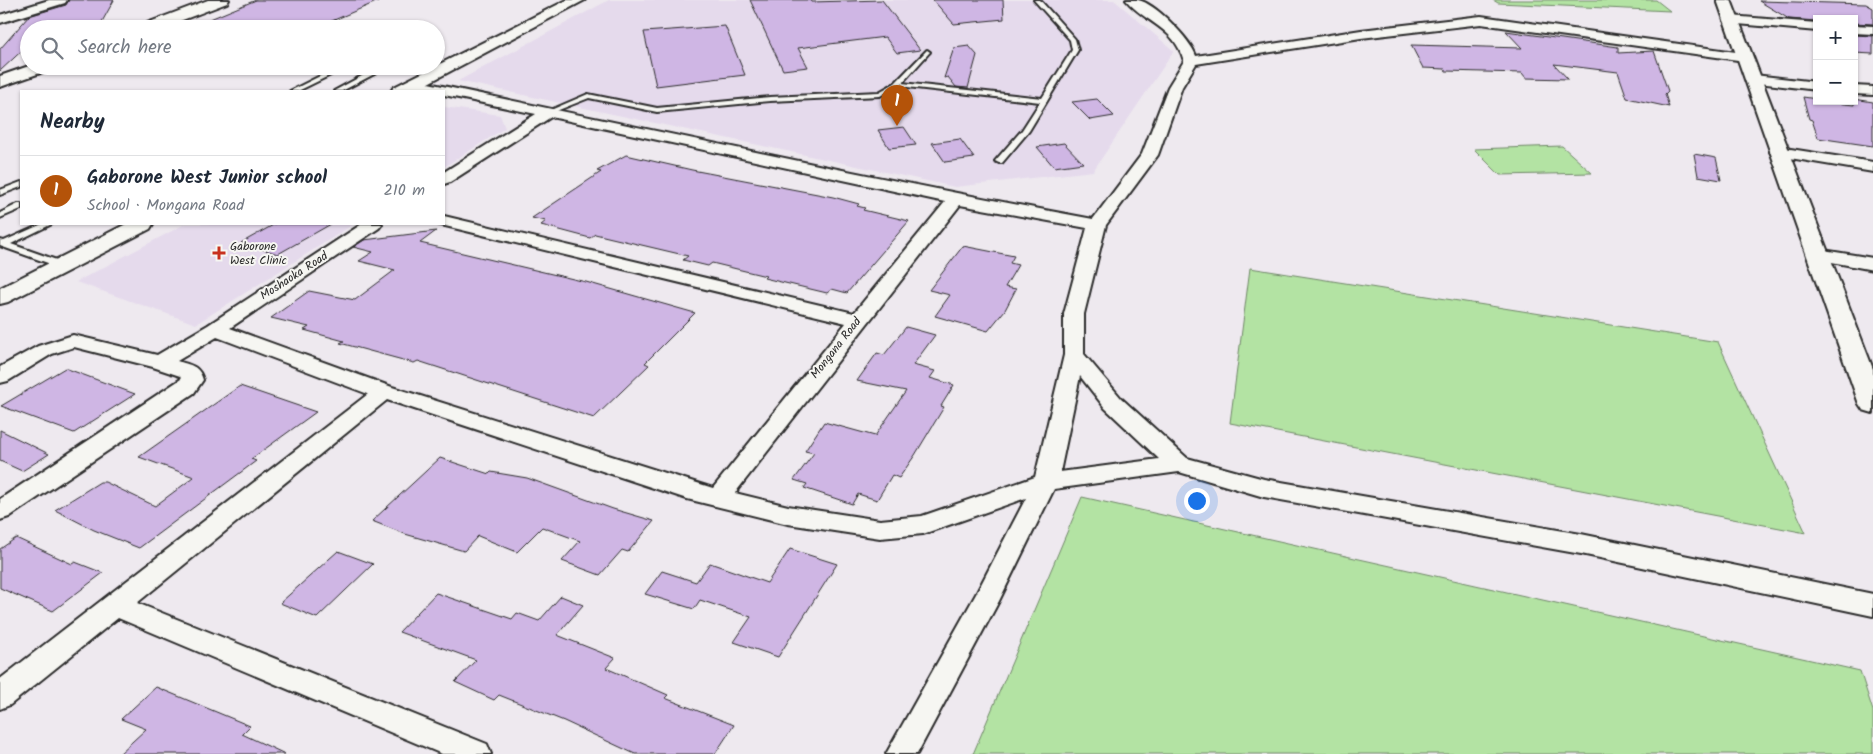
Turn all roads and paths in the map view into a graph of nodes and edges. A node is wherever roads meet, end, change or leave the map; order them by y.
1 (61, 0) edge
2 (222, 0) edge
3 (578, 0) edge
4 (1037, 0) edge
5 (1132, 0) edge
6 (1727, 10) edge
7 (0, 19) edge
8 (168, 20) edge
9 (1813, 26) edge
10 (1858, 29) edge
11 (1873, 30) edge
12 (927, 52) dead end
13 (1745, 57) junction
14 (1191, 61) junction
15 (445, 68) edge
16 (20, 75) edge
17 (327, 75) edge
18 (369, 75) edge
19 (432, 75) edge
20 (1754, 79) junction
21 (0, 82) edge
22 (897, 84) junction
23 (1813, 86) edge
24 (407, 88) edge
25 (295, 90) edge
26 (340, 90) edge
27 (1858, 90) edge
28 (1873, 91) edge
29 (445, 94) edge
30 (1044, 100) junction
31 (549, 112) junction
32 (1778, 152) junction
33 (999, 161) dead end
34 (1873, 167) edge
35 (445, 178) edge
36 (20, 184) edge
37 (0, 193) edge
38 (956, 199) junction
39 (20, 206) edge
40 (0, 216) edge
41 (445, 221) edge
42 (46, 225) edge
43 (140, 225) edge
44 (371, 225) edge
45 (1097, 225) junction
46 (3, 244) edge
47 (1817, 254) junction
48 (62, 264) junction
49 (1873, 264) edge
50 (0, 296) edge
51 (858, 320) junction
52 (215, 328) junction
53 (1074, 355) junction
54 (160, 362) junction
55 (0, 376) edge
56 (384, 392) junction
57 (1872, 399) edge
58 (1179, 464) junction
59 (1046, 482) junction
60 (718, 498) junction
61 (0, 511) edge
62 (1873, 605) edge
63 (116, 606) junction
64 (0, 696) edge
65 (476, 754) edge
66 (901, 754) edge

1 - 7 street
2 - 8 street
3 - 15 street
4 - 30 lane
5 - 14 street
6 - 9 street
6 - 13 street
10 - 11 street
12 - 22 lane
13 - 14 street
13 - 20 street
14 - 45 street
16 - 21 street
17 - 25 lane
18 - 26 lane
19 - 24 street
20 - 23 street
20 - 32 street
22 - 30 lane
22 - 31 lane
27 - 28 street
29 - 31 street
30 - 33 lane
31 - 35 street
31 - 38 street
32 - 34 street
32 - 47 street
36 - 37 lane
38 - 45 street
38 - 51 street, Mongana Road
39 - 40 lane
41 - 51 street
42 - 46 lane
43 - 48 street
44 - 52 street, Moshaoka Road
45 - 53 street
46 - 48 lane
47 - 49 street
47 - 57 street
48 - 50 street
51 - 60 street, Mongana Road
52 - 54 street, Moshaoka Road
52 - 56 street
53 - 58 street
53 - 59 street
54 - 55 street
54 - 61 street
56 - 60 street
56 - 63 street
58 - 59 street
58 - 62 street
59 - 60 street
59 - 66 street
63 - 64 street
63 - 65 street

